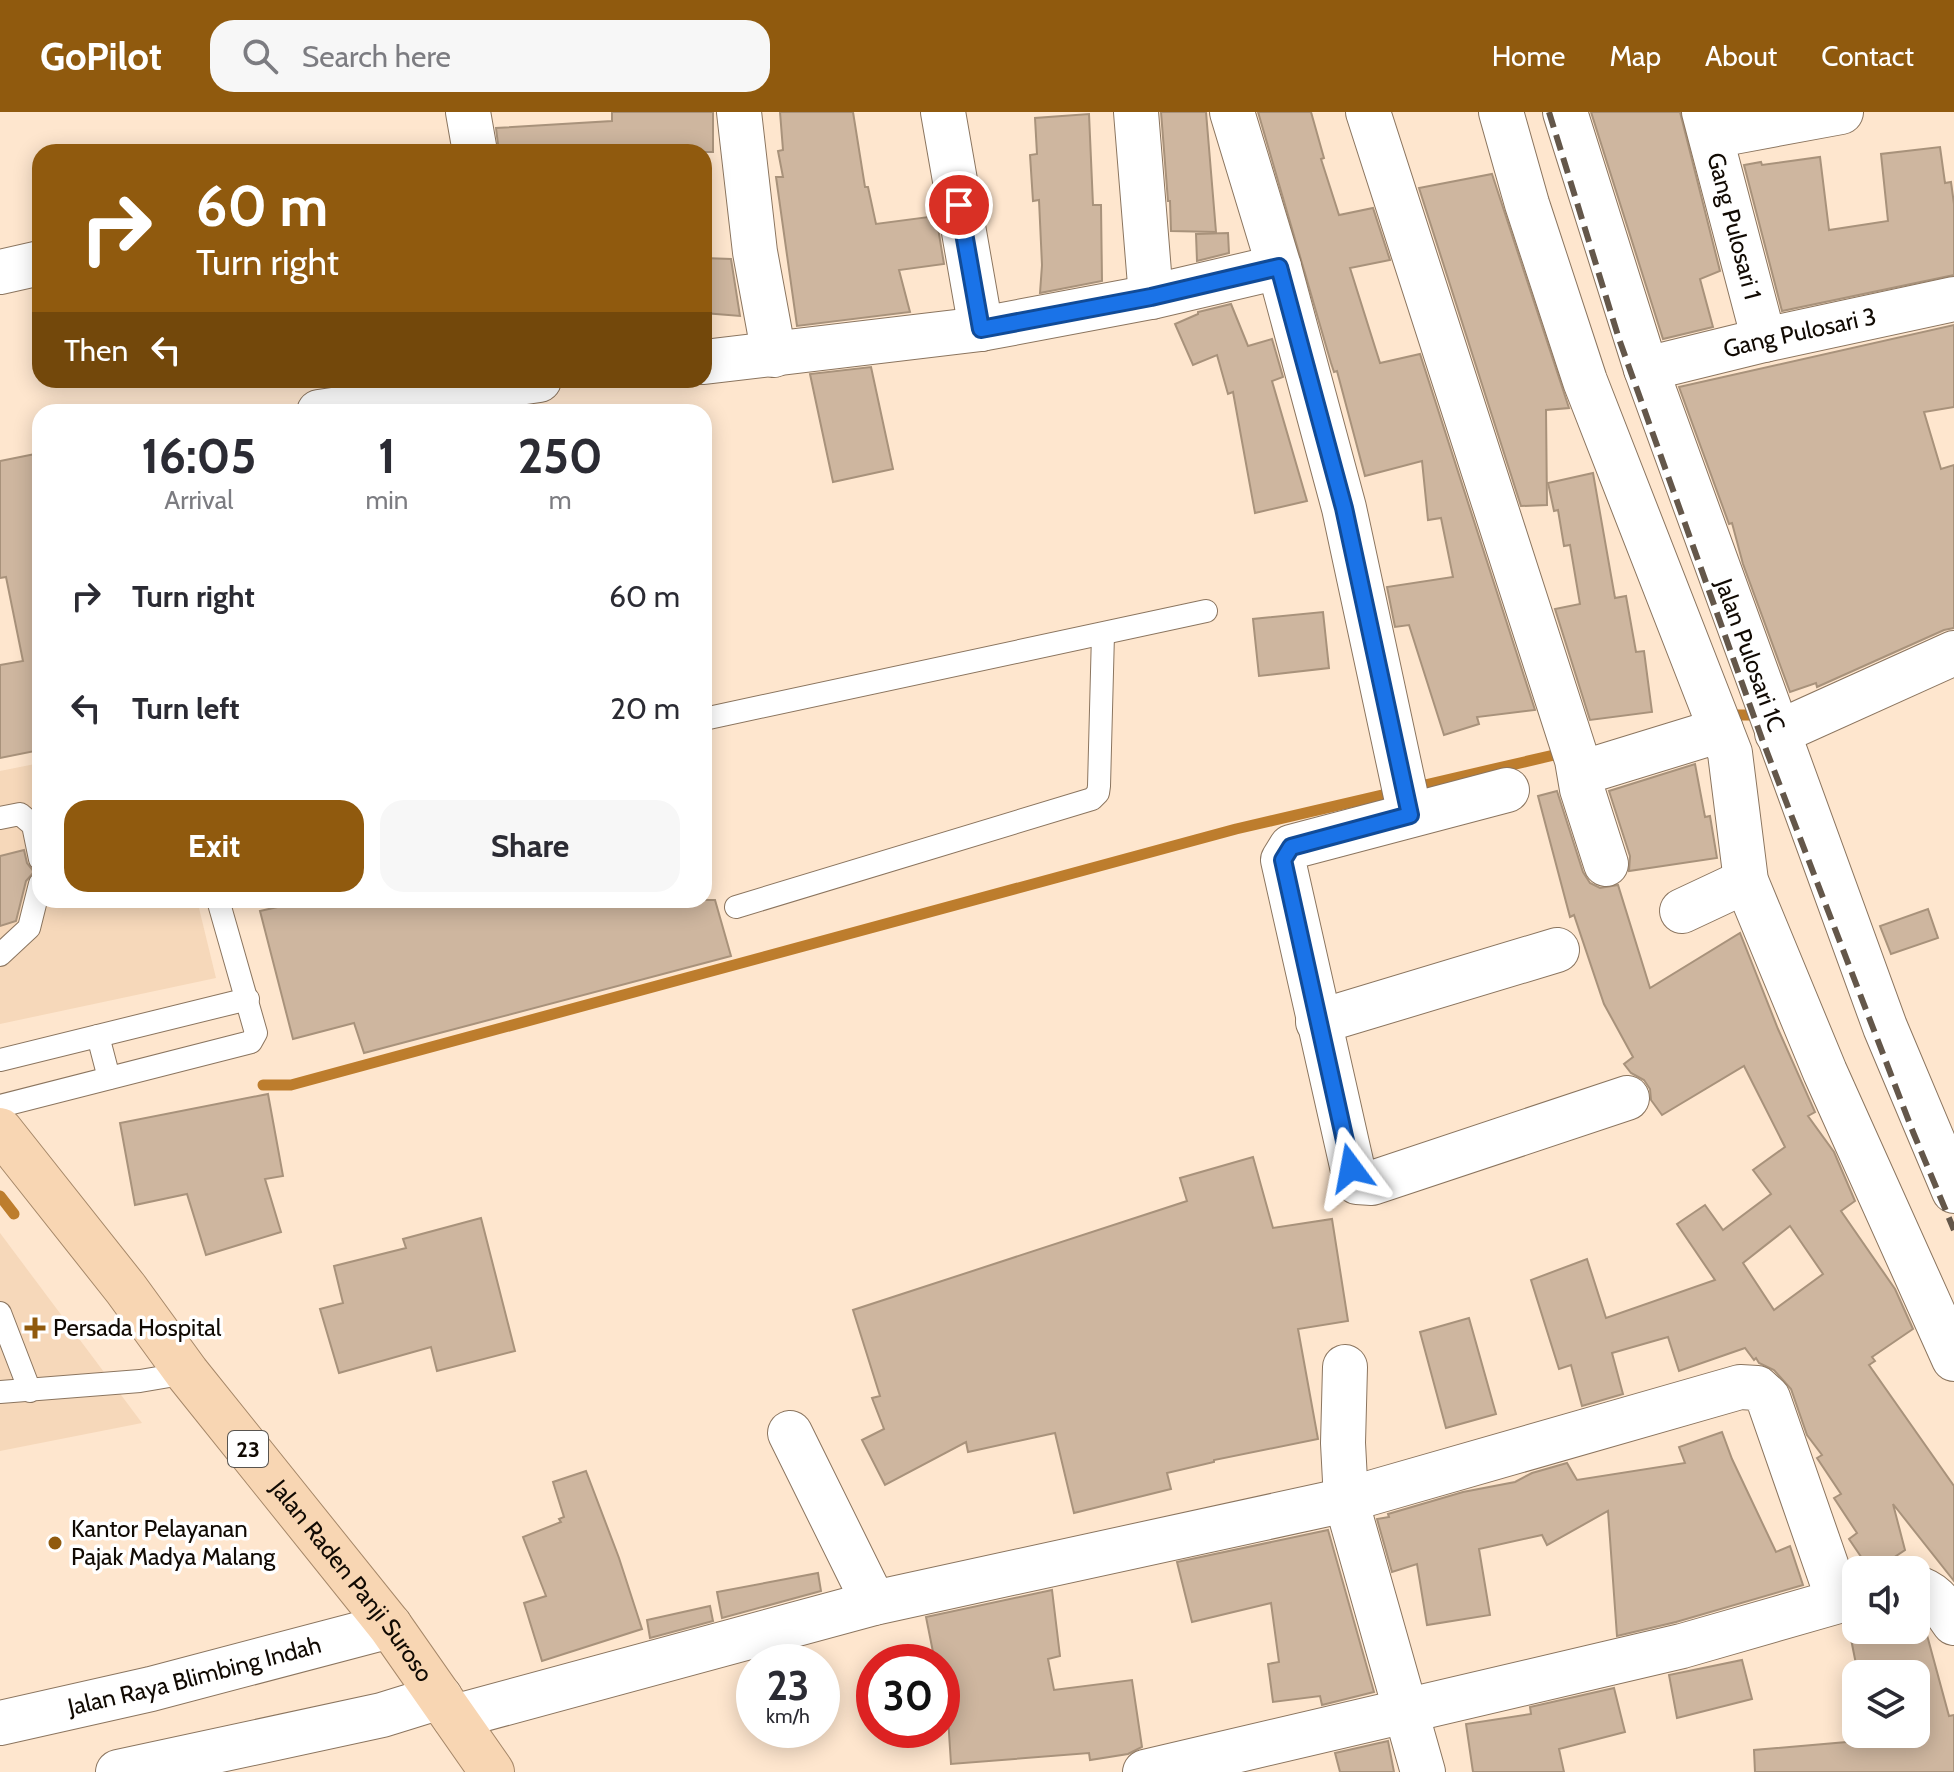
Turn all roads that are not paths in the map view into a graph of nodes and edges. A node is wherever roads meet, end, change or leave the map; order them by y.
1 (468, 112) edge
2 (739, 112) edge
3 (943, 112) edge
4 (1136, 112) edge
5 (1232, 112) edge
6 (1368, 112) edge
7 (1501, 112) edge
8 (1565, 112) edge
9 (1841, 112) edge
10 (1708, 124) edge
11 (474, 144) edge
12 (32, 265) edge
13 (1279, 267) junction
14 (0, 272) edge
15 (1151, 297) junction
16 (1954, 299) edge
17 (981, 329) junction
18 (1764, 340) junction
19 (774, 355) junction
20 (712, 361) edge
21 (1646, 369) junction
22 (521, 389) edge
23 (389, 404) edge
24 (1206, 611) dead end
25 (1103, 634) junction
26 (1954, 653) edge
27 (712, 717) edge
28 (1772, 718) junction
29 (1721, 730) junction
30 (1575, 756) junction
31 (1507, 790) dead end
32 (1406, 795) junction
33 (0, 818) edge
34 (32, 824) edge
35 (1606, 864) dead end
36 (1746, 881) junction
37 (736, 907) dead end
38 (34, 908) edge
39 (220, 908) edge
40 (1682, 911) dead end
41 (1557, 950) dead end
42 (0, 955) edge
43 (248, 999) junction
44 (1318, 1022) junction
45 (98, 1036) junction
46 (0, 1060) edge
47 (109, 1078) junction
48 (1627, 1098) dead end
49 (0, 1106) edge
50 (0, 1130) edge
51 (1954, 1191) edge
52 (0, 1313) edge
53 (1954, 1359) edge
54 (1345, 1367) dead end
55 (187, 1373) junction
56 (30, 1391) junction
57 (0, 1392) edge
58 (790, 1433) dead end
59 (1346, 1500) junction
60 (1842, 1585) edge
61 (1930, 1592) edge
62 (1842, 1599) edge
63 (874, 1603) junction
64 (1954, 1623) edge
65 (390, 1626) junction
66 (447, 1707) junction
67 (1406, 1709) junction
68 (0, 1723) edge
69 (118, 1772) edge
70 (492, 1772) edge
71 (1145, 1772) edge
72 (1423, 1772) edge

1 - 11 street
2 - 19 street
3 - 17 street
4 - 15 street
5 - 13 street
6 - 30 street
7 - 29 street
8 - 21 street, Jalan Pulosari 1C
9 - 10 street
10 - 18 street, Gang Pulosari 1
12 - 14 street
13 - 15 street
13 - 32 street
15 - 17 street
16 - 18 street, Gang Pulosari 3
17 - 19 street
18 - 21 street, Gang Pulosari 3
19 - 20 street
21 - 28 street, Jalan Pulosari 1C
22 - 23 street
24 - 25 lane
25 - 27 lane
25 - 37 lane
26 - 28 street
28 - 51 street, Jalan Pulosari 1C
29 - 30 street
29 - 36 street
30 - 35 street
31 - 32 street
32 - 44 street
33 - 34 lane
36 - 40 street
36 - 53 street
38 - 42 lane
39 - 43 lane
41 - 44 street
43 - 45 lane
43 - 47 lane
44 - 48 street
45 - 46 lane
45 - 47 lane
47 - 49 lane
50 - 55 highway, Jalan Raden Panji Suroso / 23
52 - 56 lane
54 - 59 street
55 - 56 lane
55 - 65 highway, Jalan Raden Panji Suroso / 23
56 - 57 lane
58 - 63 street
59 - 60 street
59 - 63 street
59 - 67 street
61 - 64 street
62 - 67 street
63 - 66 street
65 - 66 highway, Jalan Raden Panji Suroso / 23
65 - 68 street, Jalan Raya Blimbing Indah
66 - 69 street
66 - 70 highway, Jalan Raden Panji Suroso / 23
67 - 71 street
67 - 72 street

